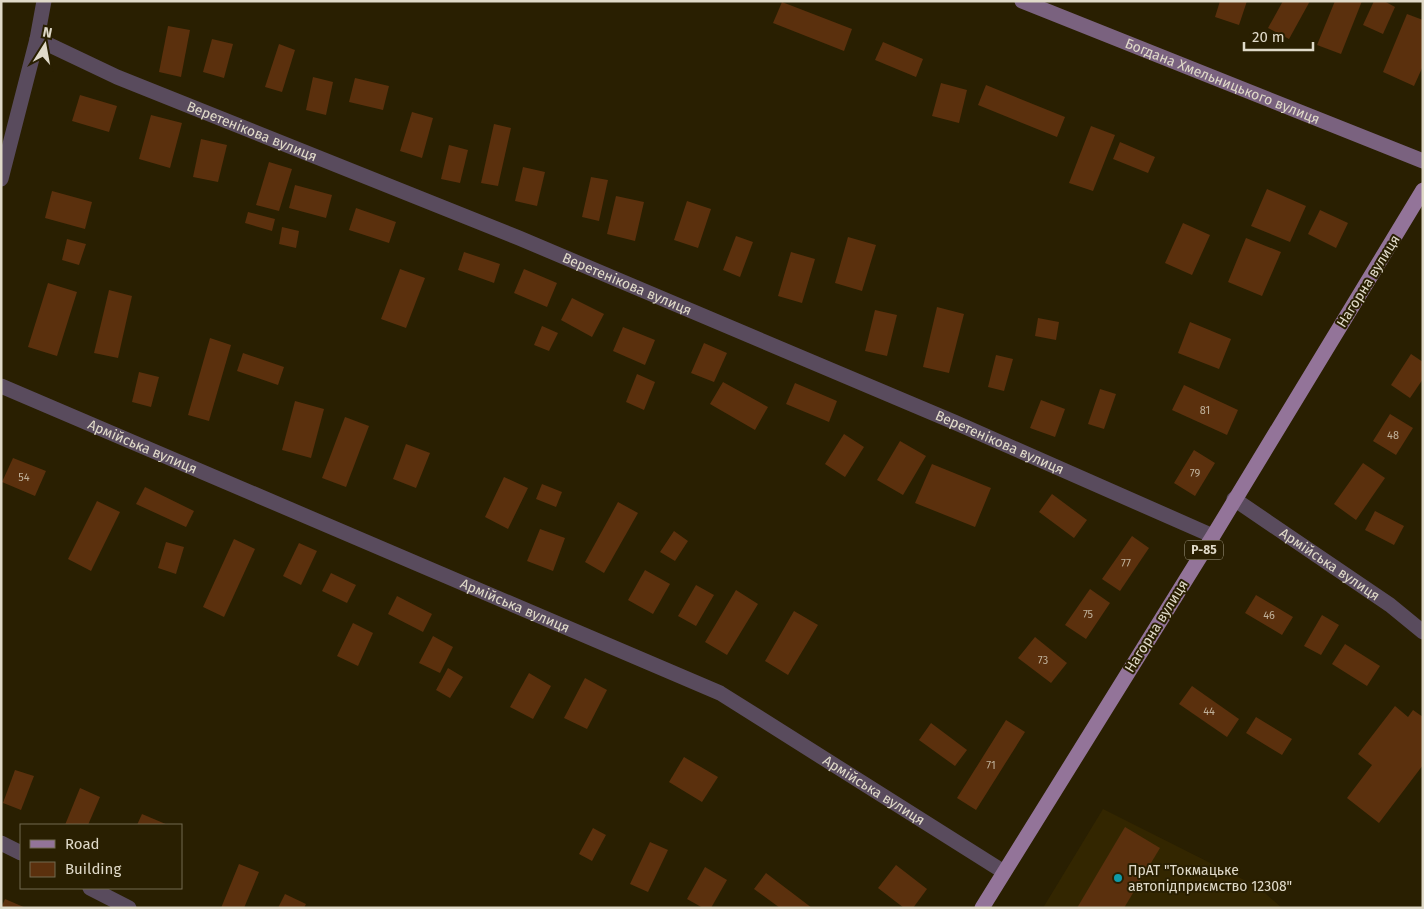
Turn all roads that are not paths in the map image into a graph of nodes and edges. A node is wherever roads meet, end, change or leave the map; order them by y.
1 (44, 1) edge
2 (1022, 1) edge
3 (37, 39) junction
4 (1423, 161) edge
5 (1, 179) edge
6 (1423, 190) edge
7 (1, 386) edge
8 (1234, 499) junction
9 (1213, 536) junction
10 (1423, 632) edge
11 (1, 843) edge
12 (20, 852) edge
13 (1004, 872) junction
14 (92, 889) edge
15 (129, 908) edge
16 (982, 908) edge

1 - 3 street
2 - 4 street, Богдана Хмельницького вулиця
3 - 5 street
3 - 9 street, Веретенікова вулиця
6 - 8 main road, Нагорна вулиця / Р-85
7 - 13 street, Армійська вулиця
8 - 9 main road, Нагорна вулиця / Р-85
8 - 10 street, Армійська вулиця
9 - 13 main road, Нагорна вулиця / Р-85
11 - 12 street
13 - 16 main road, Нагорна вулиця / Р-85
14 - 15 street

